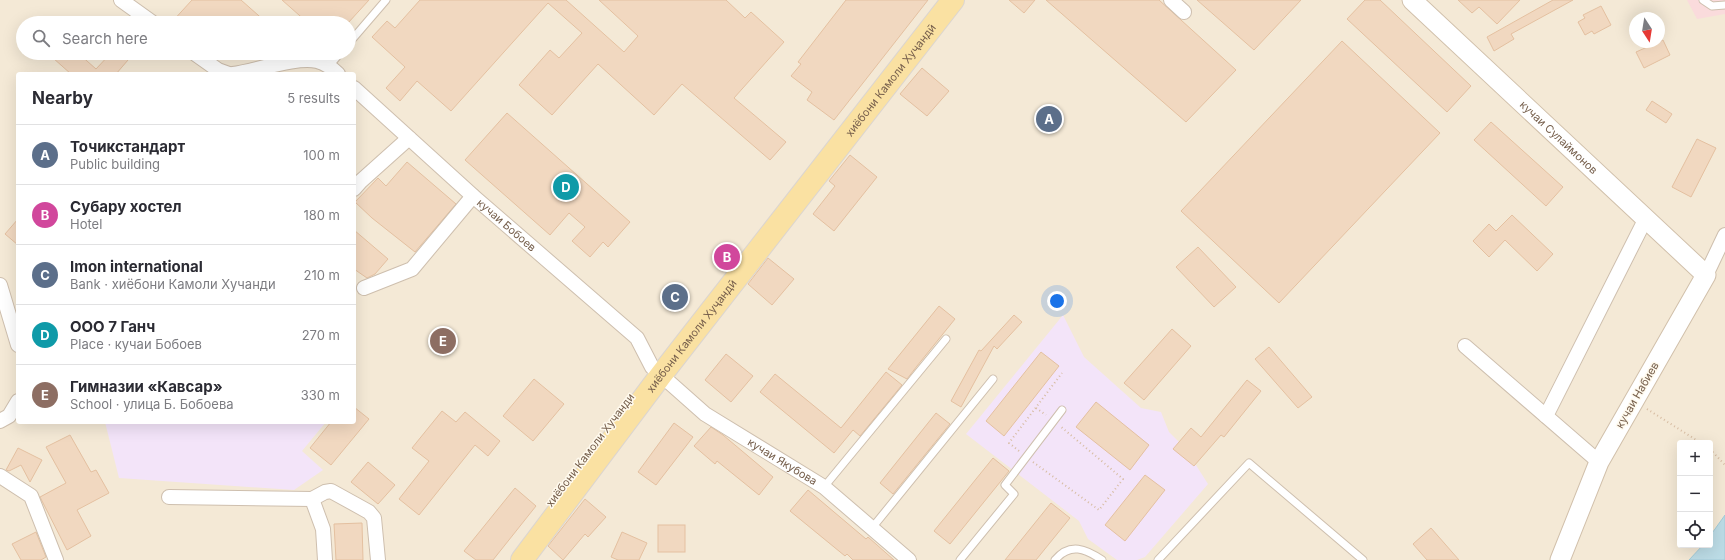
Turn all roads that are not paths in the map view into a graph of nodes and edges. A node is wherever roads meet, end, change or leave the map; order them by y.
1 (121, 0) edge
2 (386, 0) edge
3 (938, 0) edge
4 (953, 0) edge
5 (1171, 0) edge
6 (1412, 0) edge
7 (1703, 0) edge
8 (1725, 5) edge
9 (1184, 12) dead end
10 (143, 16) edge
11 (356, 35) edge
12 (204, 60) edge
13 (338, 60) edge
14 (334, 70) edge
15 (224, 72) edge
16 (243, 72) edge
17 (356, 90) edge
18 (410, 138) junction
19 (356, 186) edge
20 (473, 196) junction
21 (1646, 218) junction
22 (1725, 235) edge
23 (1706, 275) junction
24 (0, 285) edge
25 (364, 288) dead end
26 (16, 338) edge
27 (946, 339) dead end
28 (1465, 346) dead end
29 (656, 371) junction
30 (993, 378) dead end
31 (16, 404) edge
32 (1062, 410) dead end
33 (1546, 416) junction
34 (0, 421) edge
35 (1599, 462) junction
36 (0, 476) edge
37 (824, 487) junction
38 (169, 497) dead end
39 (312, 499) junction
40 (872, 528) junction
41 (56, 560) edge
42 (325, 560) edge
43 (378, 560) edge
44 (508, 560) edge
45 (522, 560) edge
46 (909, 560) edge
47 (960, 560) edge
48 (1055, 560) edge
49 (1102, 560) edge
50 (1158, 560) edge
51 (1363, 560) edge
52 (1560, 560) edge

1 - 10 street
2 - 11 lane
3 - 29 main road, хиёбони Камоли Хучанди
4 - 29 main road, хиёбони Камоли Хуҷандӣ
5 - 9 street
6 - 21 main road, кучаи Сулаймонов
7 - 8 lane
12 - 15 street
13 - 14 lane
14 - 16 street
17 - 18 street, кучаи Бобоев
18 - 19 street
18 - 20 street, кучаи Бобоев
20 - 25 street
20 - 29 street, кучаи Бобоев
21 - 23 main road, кучаи Сулаймонов
21 - 33 street
22 - 23 street, кучаи Набиев
23 - 35 main road, кучаи Набиев
24 - 26 street
27 - 37 lane
28 - 33 street
29 - 37 street, кучаи Якубова
29 - 44 main road, хиёбони Камоли Хучанди
29 - 45 main road, хиёбони Камоли Хуҷандӣ
30 - 40 lane
31 - 34 street
32 - 47 lane
33 - 35 street
35 - 52 main road, кучаи Набиев
36 - 41 street
37 - 40 street, кучаи Якубова
38 - 39 street
39 - 42 street
39 - 43 street
40 - 46 street, кучаи Якубова
48 - 49 lane
50 - 51 lane

